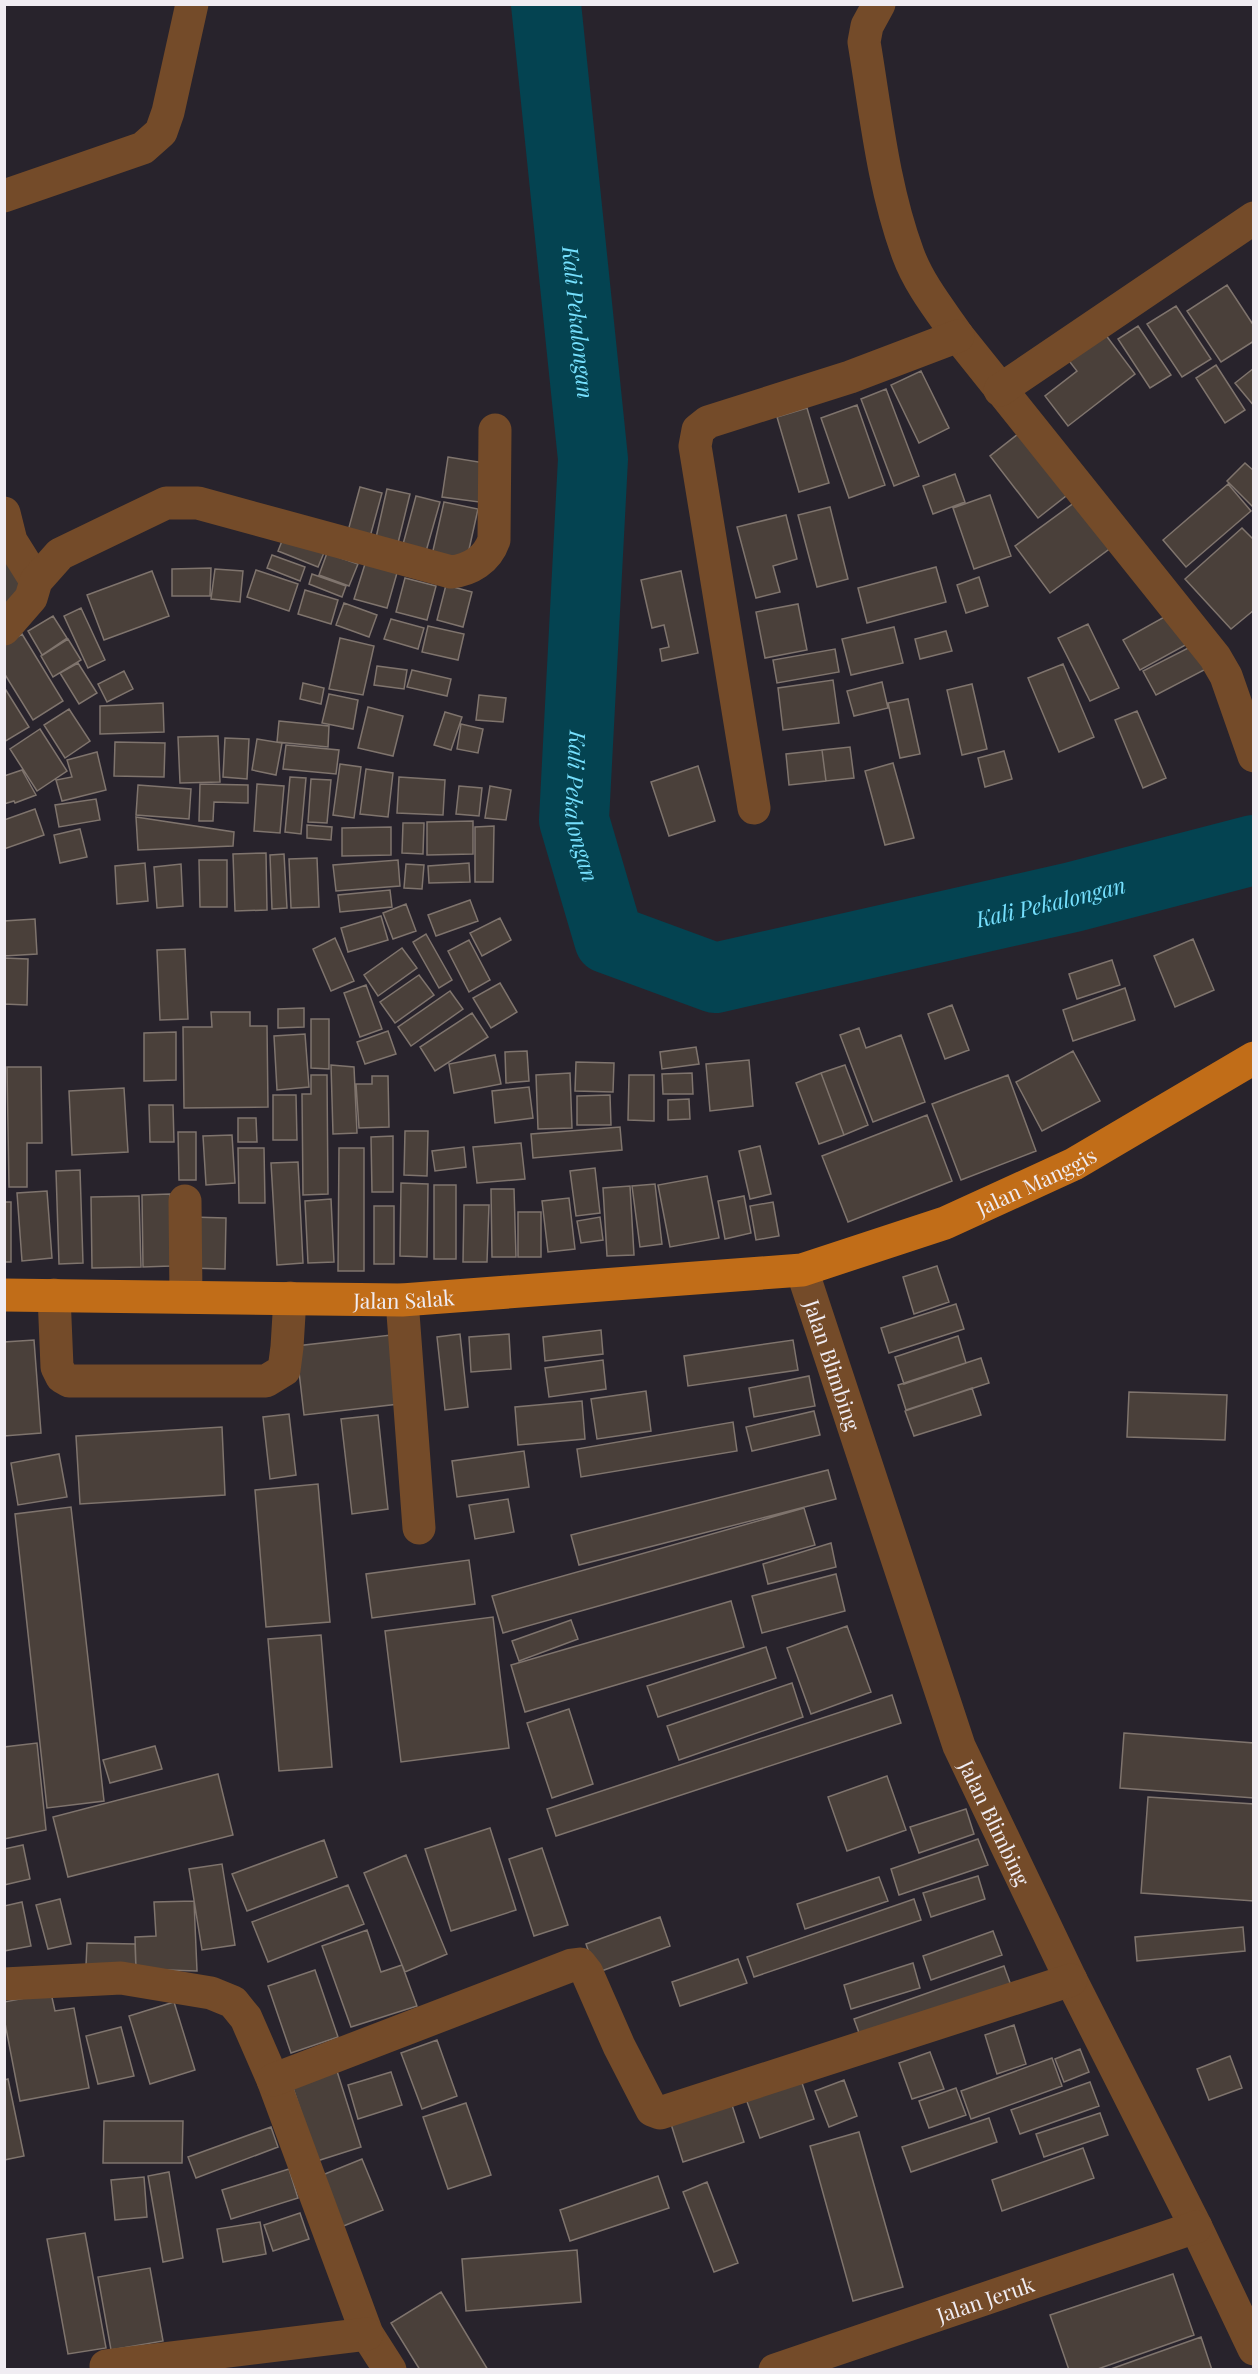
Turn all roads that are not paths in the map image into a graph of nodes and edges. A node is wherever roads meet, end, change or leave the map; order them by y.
1 (192, 4) edge
2 (879, 4) edge
3 (4, 196) edge
4 (1249, 231) edge
5 (958, 336) junction
6 (1000, 390) junction
7 (495, 430) dead end
8 (4, 513) edge
9 (36, 581) junction
10 (4, 629) edge
11 (1254, 756) edge
12 (754, 808) dead end
13 (1254, 1058) edge
14 (185, 1201) dead end
15 (802, 1270) junction
16 (4, 1295) edge
17 (54, 1295) junction
18 (186, 1297) junction
19 (290, 1298) junction
20 (402, 1300) junction
21 (419, 1528) dead end
22 (1071, 1980) junction
23 (4, 1984) edge
24 (273, 2080) junction
25 (1196, 2227) junction
26 (367, 2334) junction
27 (1254, 2349) edge
28 (106, 2366) dead end
29 (390, 2370) edge
30 (775, 2370) edge

1 - 3 street
2 - 5 street
4 - 6 street
5 - 6 street
5 - 12 street
6 - 11 street
7 - 9 street
8 - 9 street
9 - 10 street
13 - 15 main road, Jalan Manggis
14 - 18 street
15 - 20 main road, Jalan Salak
15 - 22 street, Jalan Blimbing
16 - 17 main road, Jalan Salak
17 - 18 main road, Jalan Salak
17 - 19 street
18 - 19 main road, Jalan Salak
19 - 20 main road, Jalan Salak
20 - 21 street
22 - 24 street
22 - 25 street, Jalan Blimbing
23 - 24 street
24 - 26 street
25 - 27 street, Jalan Blimbing
25 - 30 street, Jalan Jeruk
26 - 28 street
26 - 29 street

